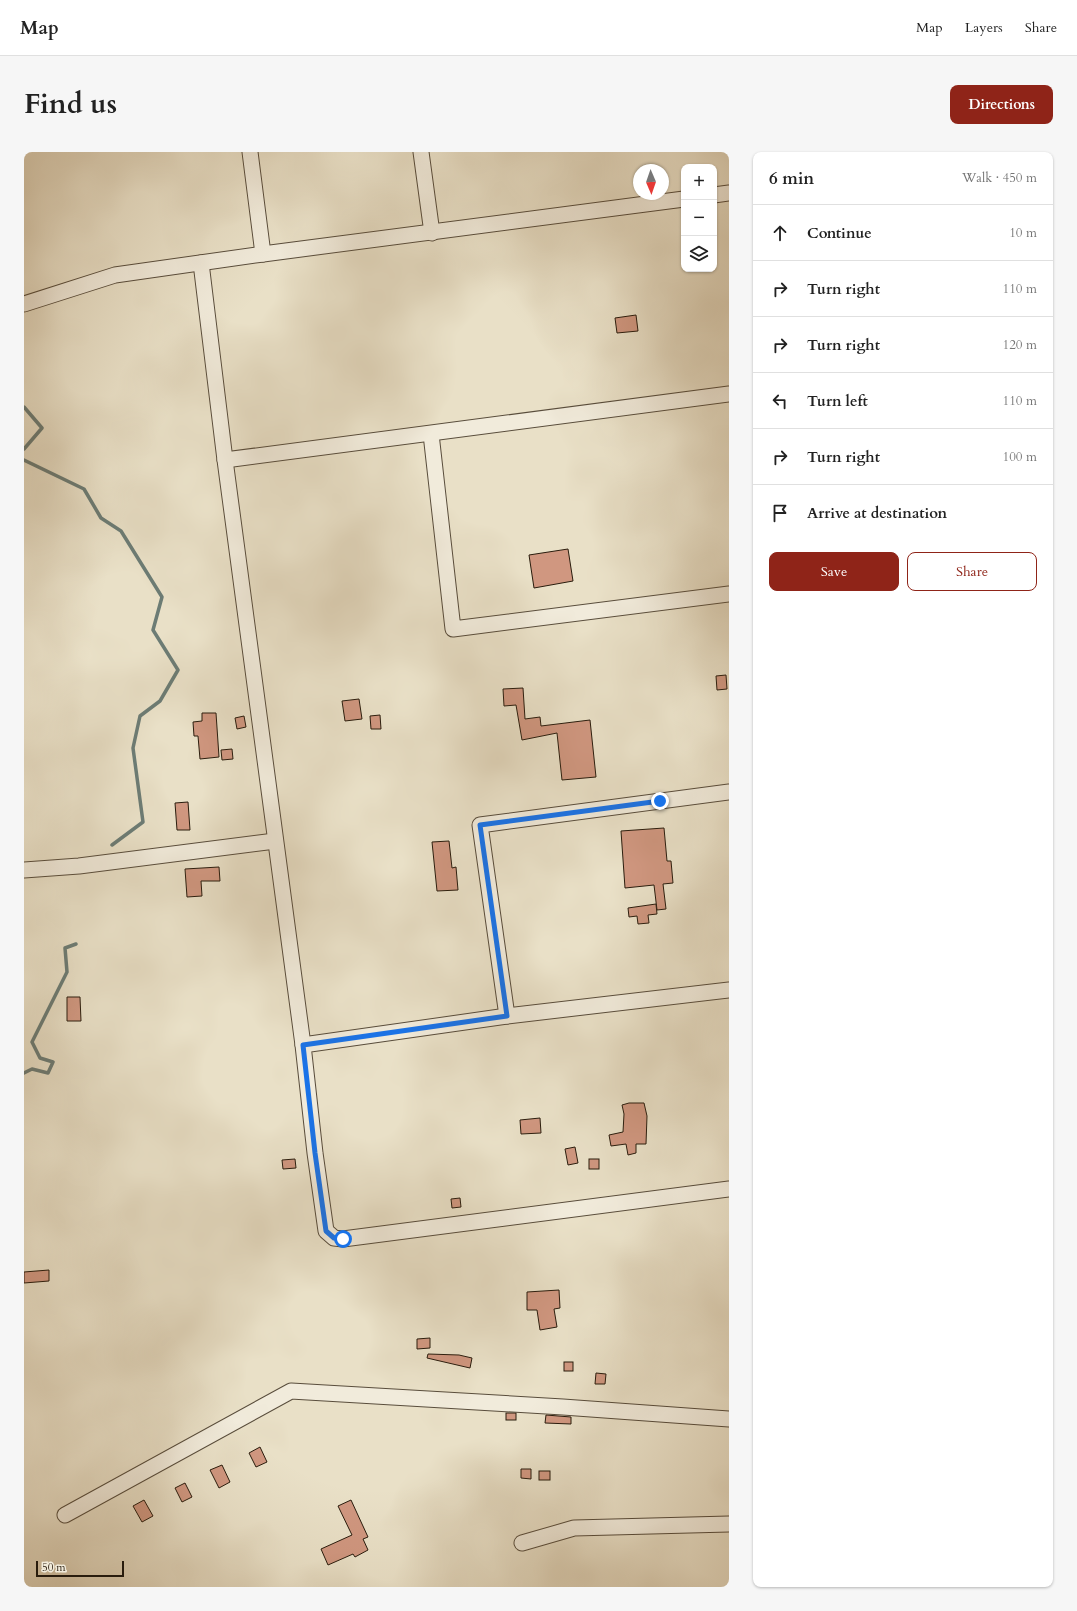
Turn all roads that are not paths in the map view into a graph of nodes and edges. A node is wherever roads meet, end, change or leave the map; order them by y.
1 (250, 152) edge
2 (421, 152) edge
3 (729, 193) edge
4 (717, 195) edge
5 (681, 200) edge
6 (432, 233) junction
7 (263, 254) junction
8 (201, 263) junction
9 (24, 304) edge
10 (729, 394) edge
11 (431, 434) junction
12 (225, 460) junction
13 (729, 594) edge
14 (729, 792) edge
15 (275, 841) junction
16 (24, 870) edge
17 (729, 990) edge
18 (507, 1016) junction
19 (303, 1045) junction
20 (729, 1189) edge
21 (729, 1419) edge
22 (65, 1515) dead end
23 (729, 1524) edge
24 (522, 1543) dead end

1 - 7 street
2 - 6 street
3 - 4 street
5 - 6 street
6 - 7 street
7 - 8 street
8 - 9 street
8 - 12 street
10 - 11 street
11 - 12 street
11 - 13 street
12 - 15 street
14 - 18 street
15 - 16 street
15 - 19 street
17 - 18 street
18 - 19 street
19 - 20 street
21 - 22 street
23 - 24 street

